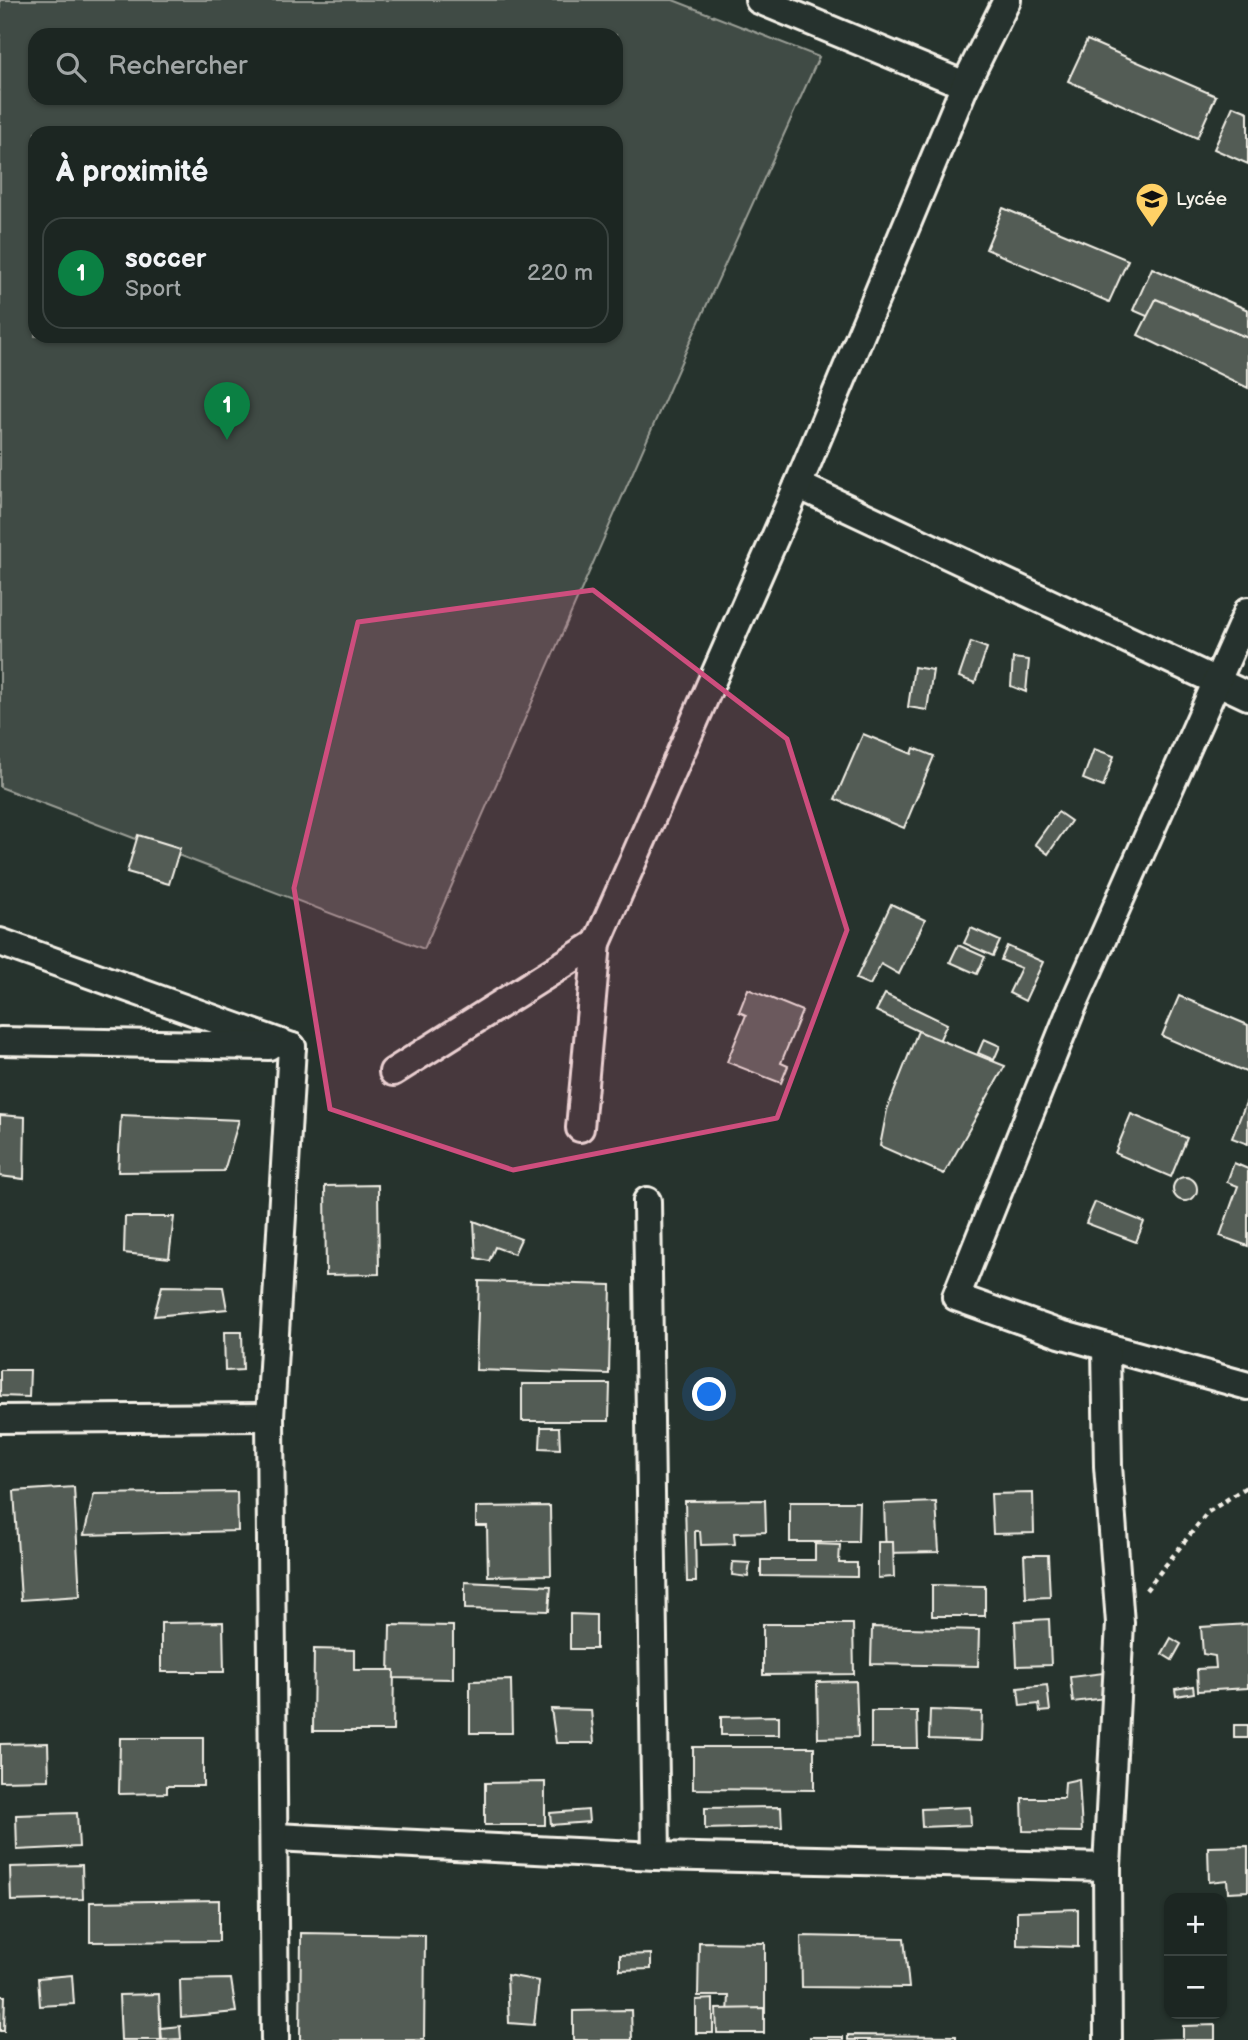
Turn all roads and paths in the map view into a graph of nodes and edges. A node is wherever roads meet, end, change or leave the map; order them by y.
1 (759, 0) edge
2 (1007, 0) edge
3 (965, 85) junction
4 (798, 485) junction
5 (1248, 611) edge
6 (1217, 682) junction
7 (1248, 696) edge
8 (0, 942) edge
9 (597, 943) junction
10 (0, 1041) edge
11 (292, 1047) junction
12 (393, 1072) dead end
13 (580, 1128) dead end
14 (647, 1201) dead end
15 (1106, 1348) junction
16 (1248, 1386) edge
17 (270, 1417) junction
18 (0, 1419) edge
19 (1248, 1486) edge
20 (1120, 1623) junction
21 (275, 1837) junction
22 (656, 1856) junction
23 (1107, 1867) junction
24 (275, 2040) edge
25 (1108, 2040) edge

1 - 3 street
2 - 3 street
3 - 4 street
4 - 6 street
4 - 9 street
5 - 6 street
6 - 7 street
6 - 15 street
8 - 11 street
9 - 12 street
9 - 13 street
10 - 11 street
11 - 17 street
14 - 22 street
15 - 16 street
15 - 20 street
17 - 18 street
17 - 21 street
19 - 20 path
20 - 23 street
21 - 22 street
21 - 24 street
22 - 23 street
23 - 25 street

